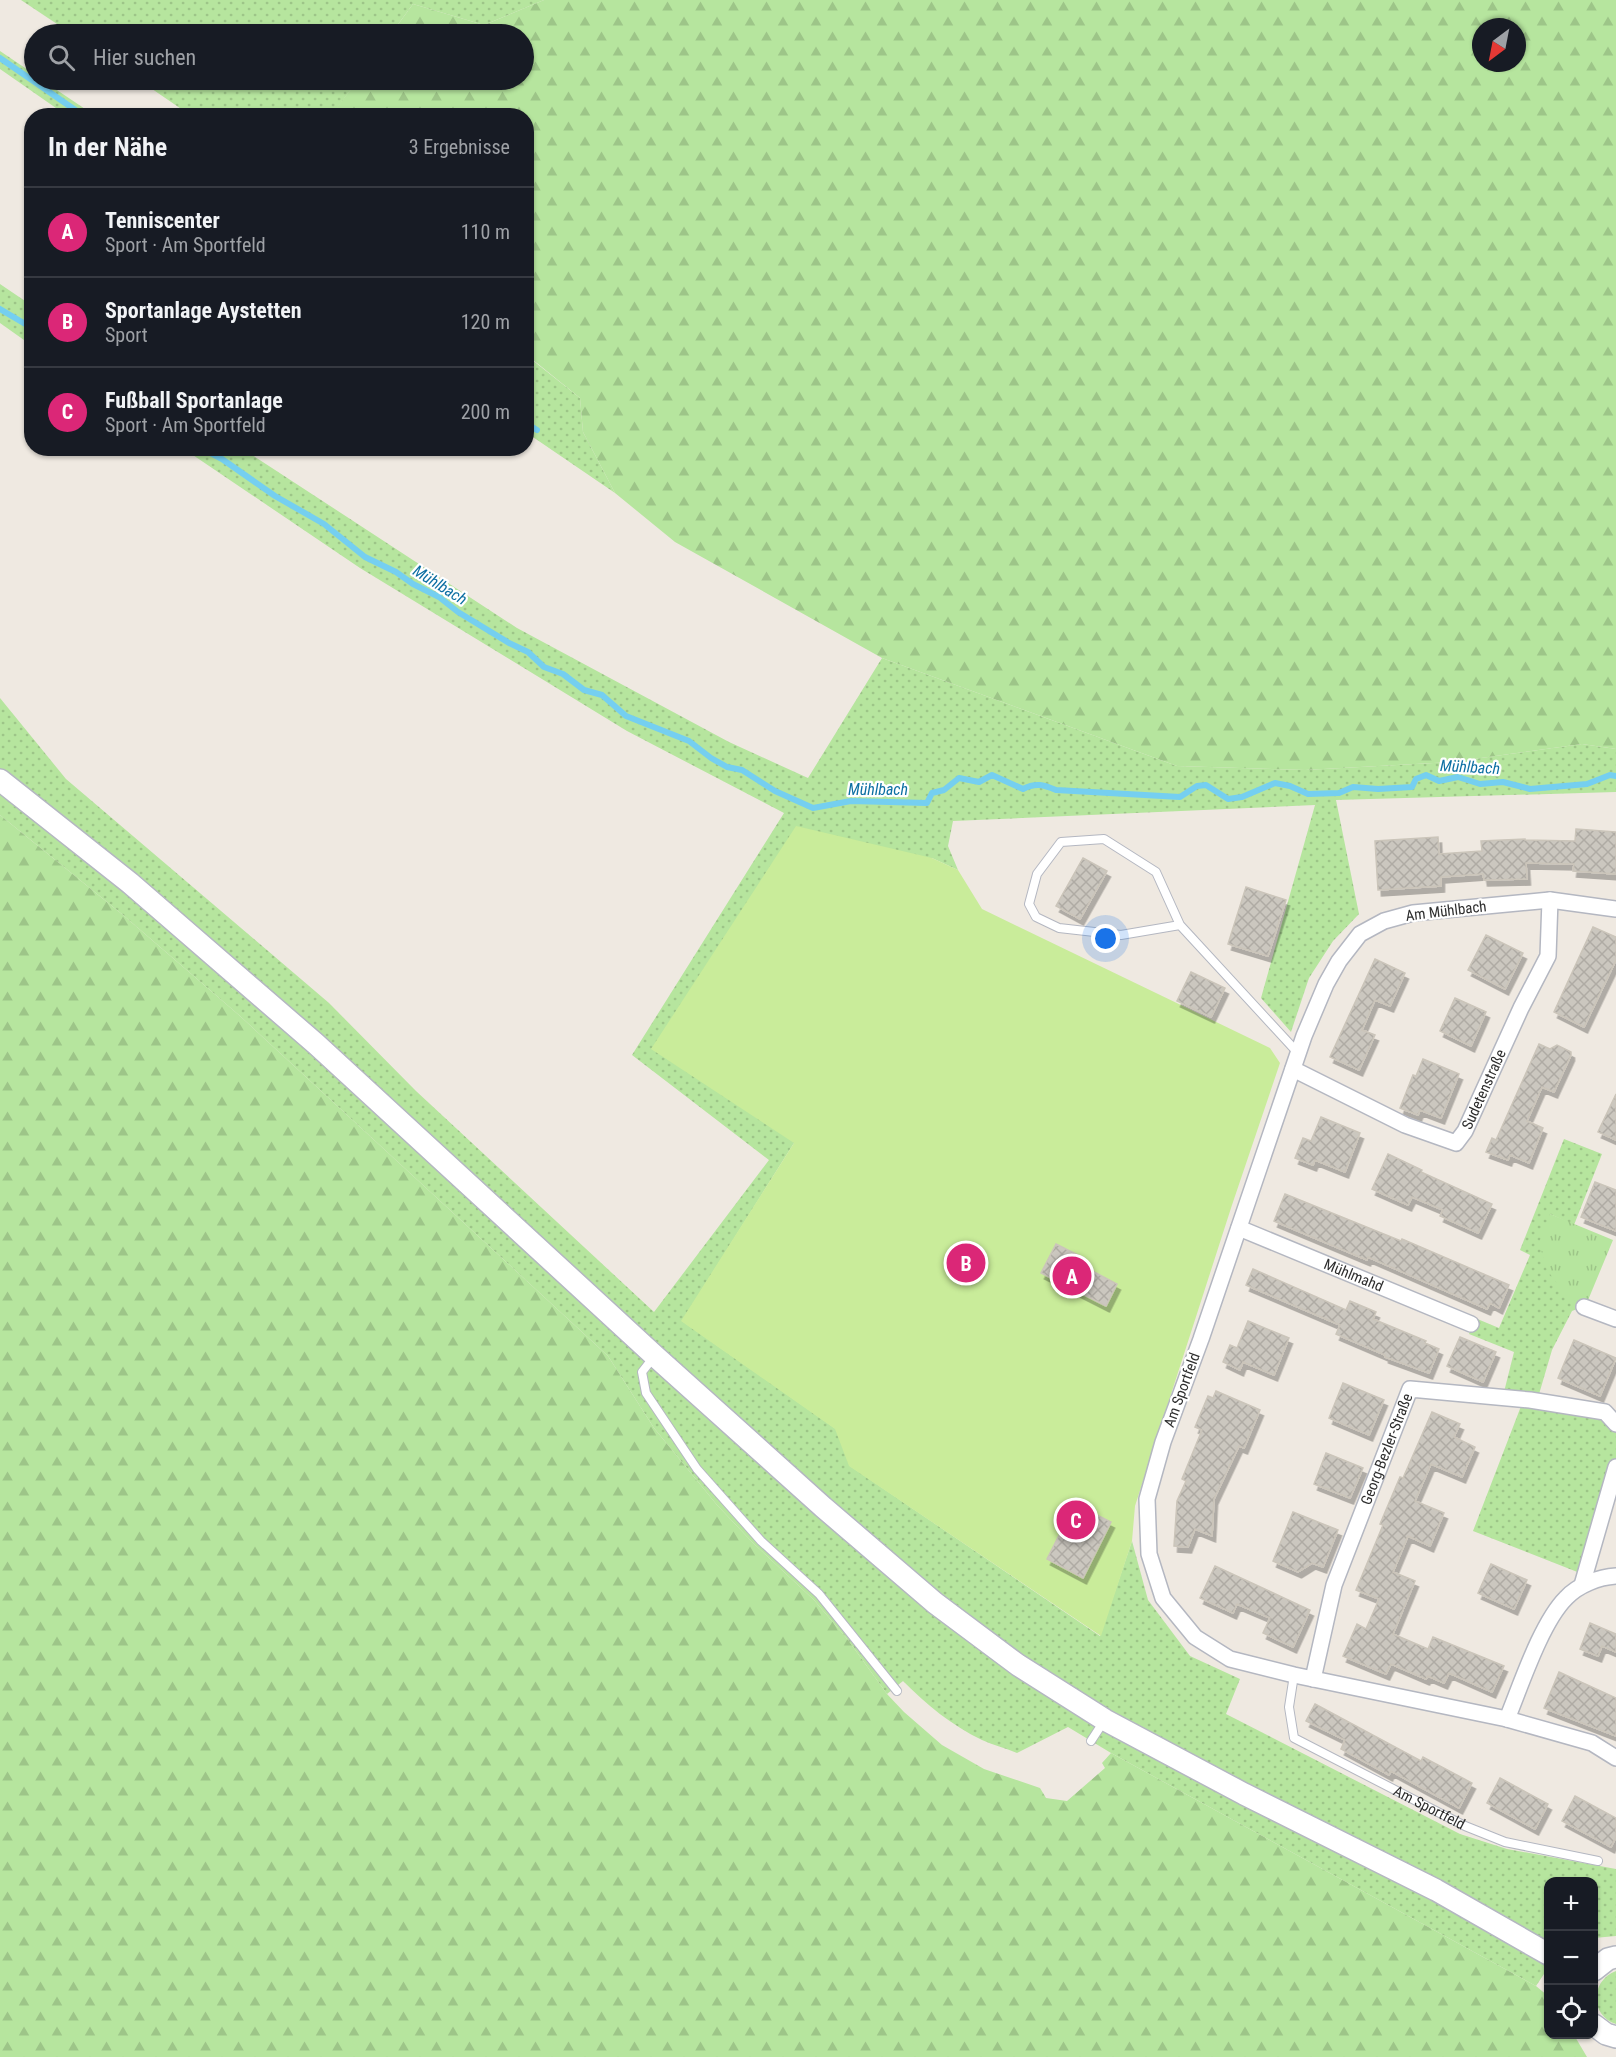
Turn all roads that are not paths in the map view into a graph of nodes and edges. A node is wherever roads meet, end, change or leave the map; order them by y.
1 (0, 780) edge
2 (1550, 900) junction
3 (1616, 909) edge
4 (1180, 925) junction
5 (1304, 1036) joint
6 (1298, 1053) junction
7 (1293, 1069) junction
8 (1239, 1228) junction
9 (1584, 1306) dead end
10 (1616, 1319) edge
11 (1471, 1324) dead end
12 (655, 1356) junction
13 (1616, 1424) edge
14 (1616, 1467) edge
15 (1616, 1576) edge
16 (1582, 1585) junction
17 (1294, 1675) junction
18 (1313, 1679) junction
19 (897, 1691) dead end
20 (1507, 1719) junction
21 (1105, 1720) junction
22 (1090, 1741) dead end
23 (1616, 1758) edge
24 (1598, 1861) dead end
25 (1544, 1952) edge
26 (1616, 1957) edge
27 (1598, 1966) edge
28 (1598, 2028) edge
29 (1616, 2037) edge

1 - 12 main road
2 - 3 street, Am Mühlbach
2 - 5 street, Am Mühlbach
2 - 7 street, Sudetenstraße
4 - 4 lane
4 - 6 lane
5 - 6 street, Am Sportfeld
6 - 7 street, Am Sportfeld
7 - 8 street, Am Sportfeld
8 - 11 street, Mühlmahd
8 - 17 street, Am Sportfeld
9 - 10 street
12 - 19 lane
12 - 21 main road
13 - 18 street, Georg-Bezler-Straße
14 - 16 street
15 - 16 street
16 - 20 street
17 - 18 street, Am Sportfeld
17 - 24 lane, Am Sportfeld
18 - 20 street, Am Sportfeld
20 - 23 street, Am Sportfeld
21 - 22 lane
21 - 25 main road
26 - 27 main road
28 - 29 main road

